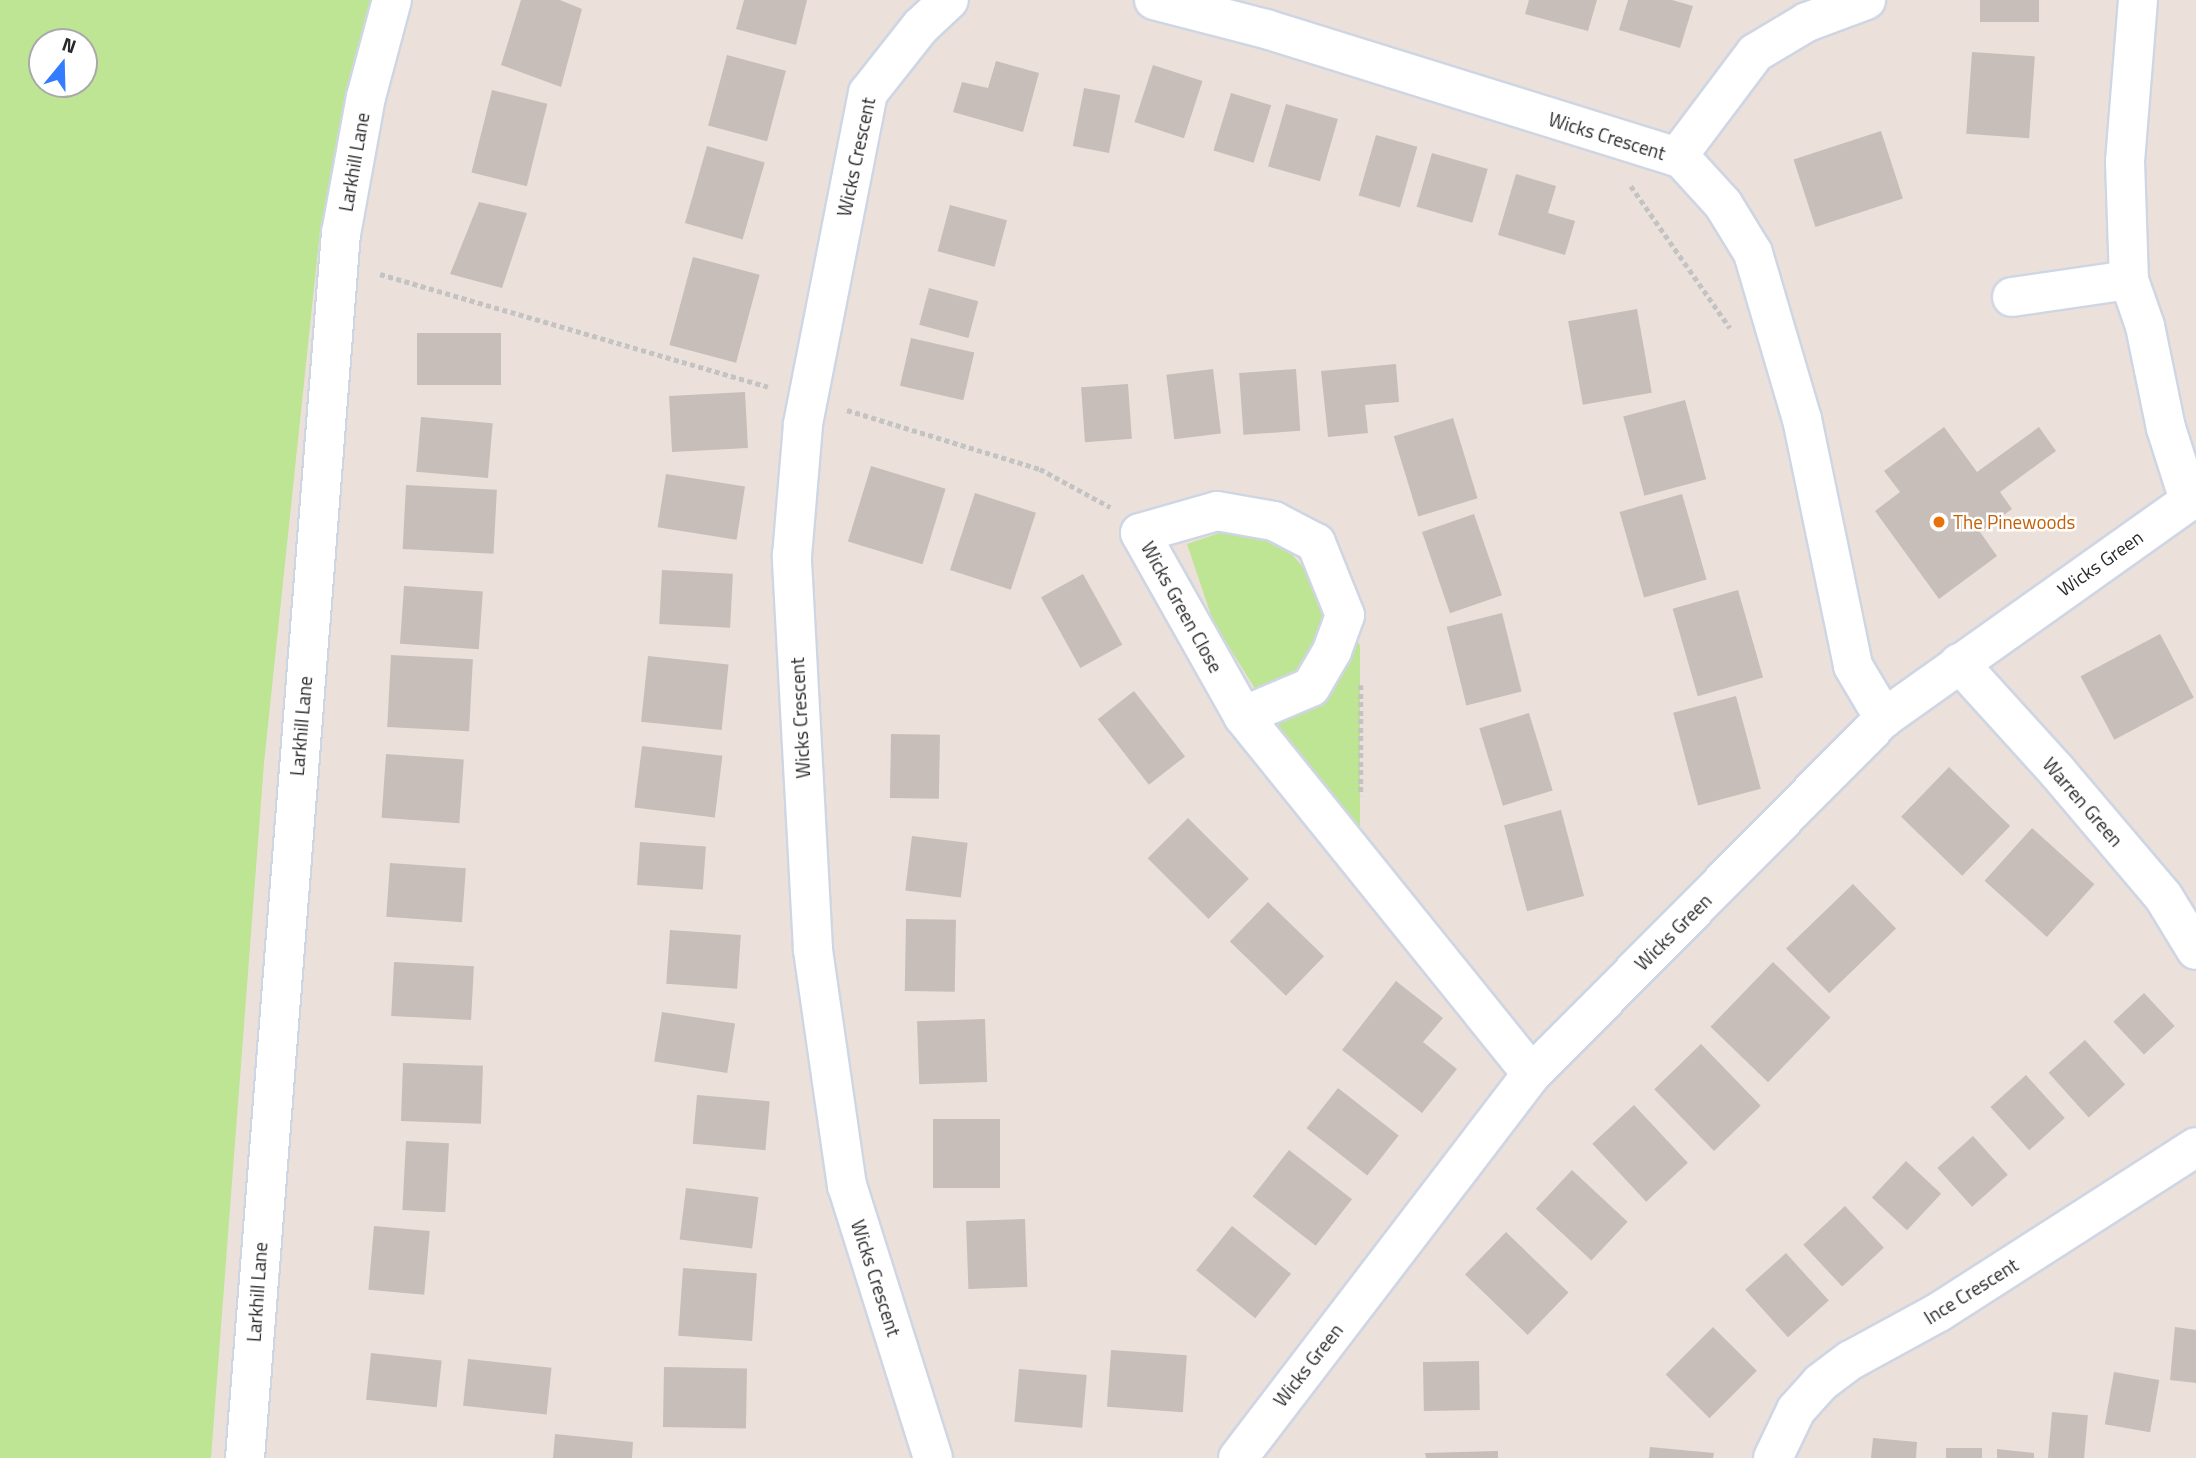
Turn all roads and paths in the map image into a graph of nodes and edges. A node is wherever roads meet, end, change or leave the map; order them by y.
1 (393, 0) edge
2 (949, 0) edge
3 (1154, 0) edge
4 (1866, 0) edge
5 (2138, 0) edge
6 (1677, 157) junction
7 (1621, 177) dead end
8 (338, 262) junction
9 (2129, 280) junction
10 (2012, 297) dead end
11 (1731, 330) dead end
12 (807, 398) junction
13 (2192, 498) edge
14 (1140, 533) junction
15 (1959, 663) junction
16 (1361, 683) dead end
17 (1243, 716) junction
18 (1884, 718) junction
19 (1361, 800) dead end
20 (2196, 950) edge
21 (1532, 1074) junction
22 (2196, 1147) edge
23 (1264, 1442) edge
24 (245, 1458) edge
25 (933, 1458) edge
26 (1238, 1458) edge
27 (1773, 1458) edge

1 - 8 street, Larkhill Lane
2 - 12 street, Wicks Crescent
3 - 6 street, Wicks Crescent
4 - 6 street
5 - 9 street
6 - 18 street, Wicks Crescent
7 - 11 path
8 - 12 path
8 - 24 street, Larkhill Lane
9 - 10 street
9 - 13 street
12 - 14 path
12 - 25 street, Wicks Crescent
13 - 15 street, Wicks Green
14 - 17 street, Wicks Green Close
14 - 17 street, Wicks Green Close
15 - 18 street, Wicks Green
15 - 20 street, Warren Green
16 - 19 path
17 - 21 street, Wicks Green Close
18 - 21 street, Wicks Green
21 - 23 street, Wicks Green
22 - 27 street, Ince Crescent
23 - 26 street, Wicks Green

